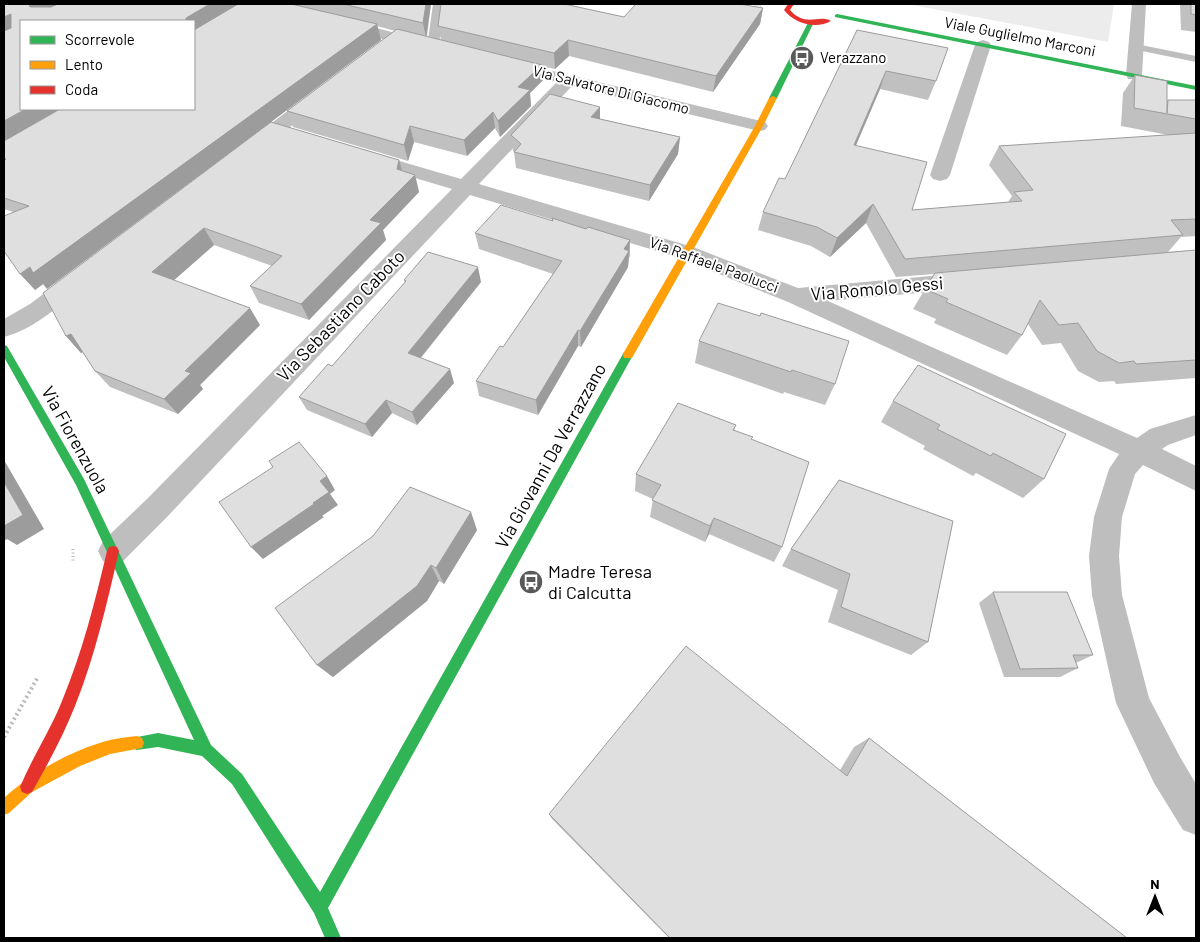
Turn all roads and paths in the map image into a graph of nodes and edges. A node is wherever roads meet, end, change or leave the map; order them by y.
1 (438, 4) edge
2 (786, 4) edge
3 (1139, 4) edge
4 (831, 5) dead end
5 (837, 16) junction
6 (323, 20) edge
7 (811, 22) junction
8 (396, 38) junction
9 (983, 45) junction
10 (433, 47) junction
11 (1136, 47) junction
12 (453, 52) edge
13 (376, 53) edge
14 (1196, 59) edge
15 (491, 61) edge
16 (1134, 75) junction
17 (568, 80) junction
18 (337, 82) edge
19 (1196, 88) edge
20 (758, 126) junction
21 (274, 130) junction
22 (295, 136) edge
23 (352, 153) edge
24 (235, 160) edge
25 (940, 175) dead end
26 (465, 186) junction
27 (685, 252) junction
28 (93, 268) edge
29 (982, 280) edge
30 (796, 296) junction
31 (4, 329) edge
32 (4, 349) edge
33 (1196, 424) edge
34 (1140, 452) junction
35 (1189, 475) edge
36 (70, 540) dead end
37 (113, 550) junction
38 (73, 566) dead end
39 (42, 670) dead end
40 (4, 737) edge
41 (206, 750) junction
42 (27, 787) junction
43 (4, 808) edge
44 (1196, 817) edge
45 (320, 907) junction
46 (334, 938) edge

1 - 10 lane
2 - 7 street
3 - 11 street
4 - 5 street
5 - 7 street
5 - 9 street, Viale Guglielmo Marconi
6 - 8 street
7 - 20 street, Via Giovanni Da Verrazzano
8 - 10 street
8 - 13 street
9 - 16 street, Viale Guglielmo Marconi
9 - 25 street
10 - 12 street
11 - 14 lane
11 - 16 street
15 - 17 street, Via Salvatore Di Giacomo
16 - 19 street, Viale Guglielmo Marconi
17 - 20 street, Via Salvatore Di Giacomo
17 - 26 street, Via Sebastiano Caboto
18 - 21 street
20 - 27 street, Via Giovanni Da Verrazzano
21 - 22 street
21 - 24 street
23 - 26 street, Via Raffaele Paolucci
26 - 27 street, Via Raffaele Paolucci
26 - 37 street, Via Sebastiano Caboto
27 - 30 street, Via Raffaele Paolucci
27 - 45 street, Via Giovanni Da Verrazzano
28 - 31 street
29 - 30 street, Via Romolo Gessi
30 - 34 street, Via Raffaele Paolucci
32 - 37 street, Via Fiorenzuola
33 - 34 street
34 - 35 street, Via Raffaele Paolucci
34 - 44 street
36 - 38 path
37 - 41 street, Via Fiorenzuola
37 - 42 street
39 - 40 path
41 - 42 street
41 - 45 street
42 - 43 street
45 - 46 street

